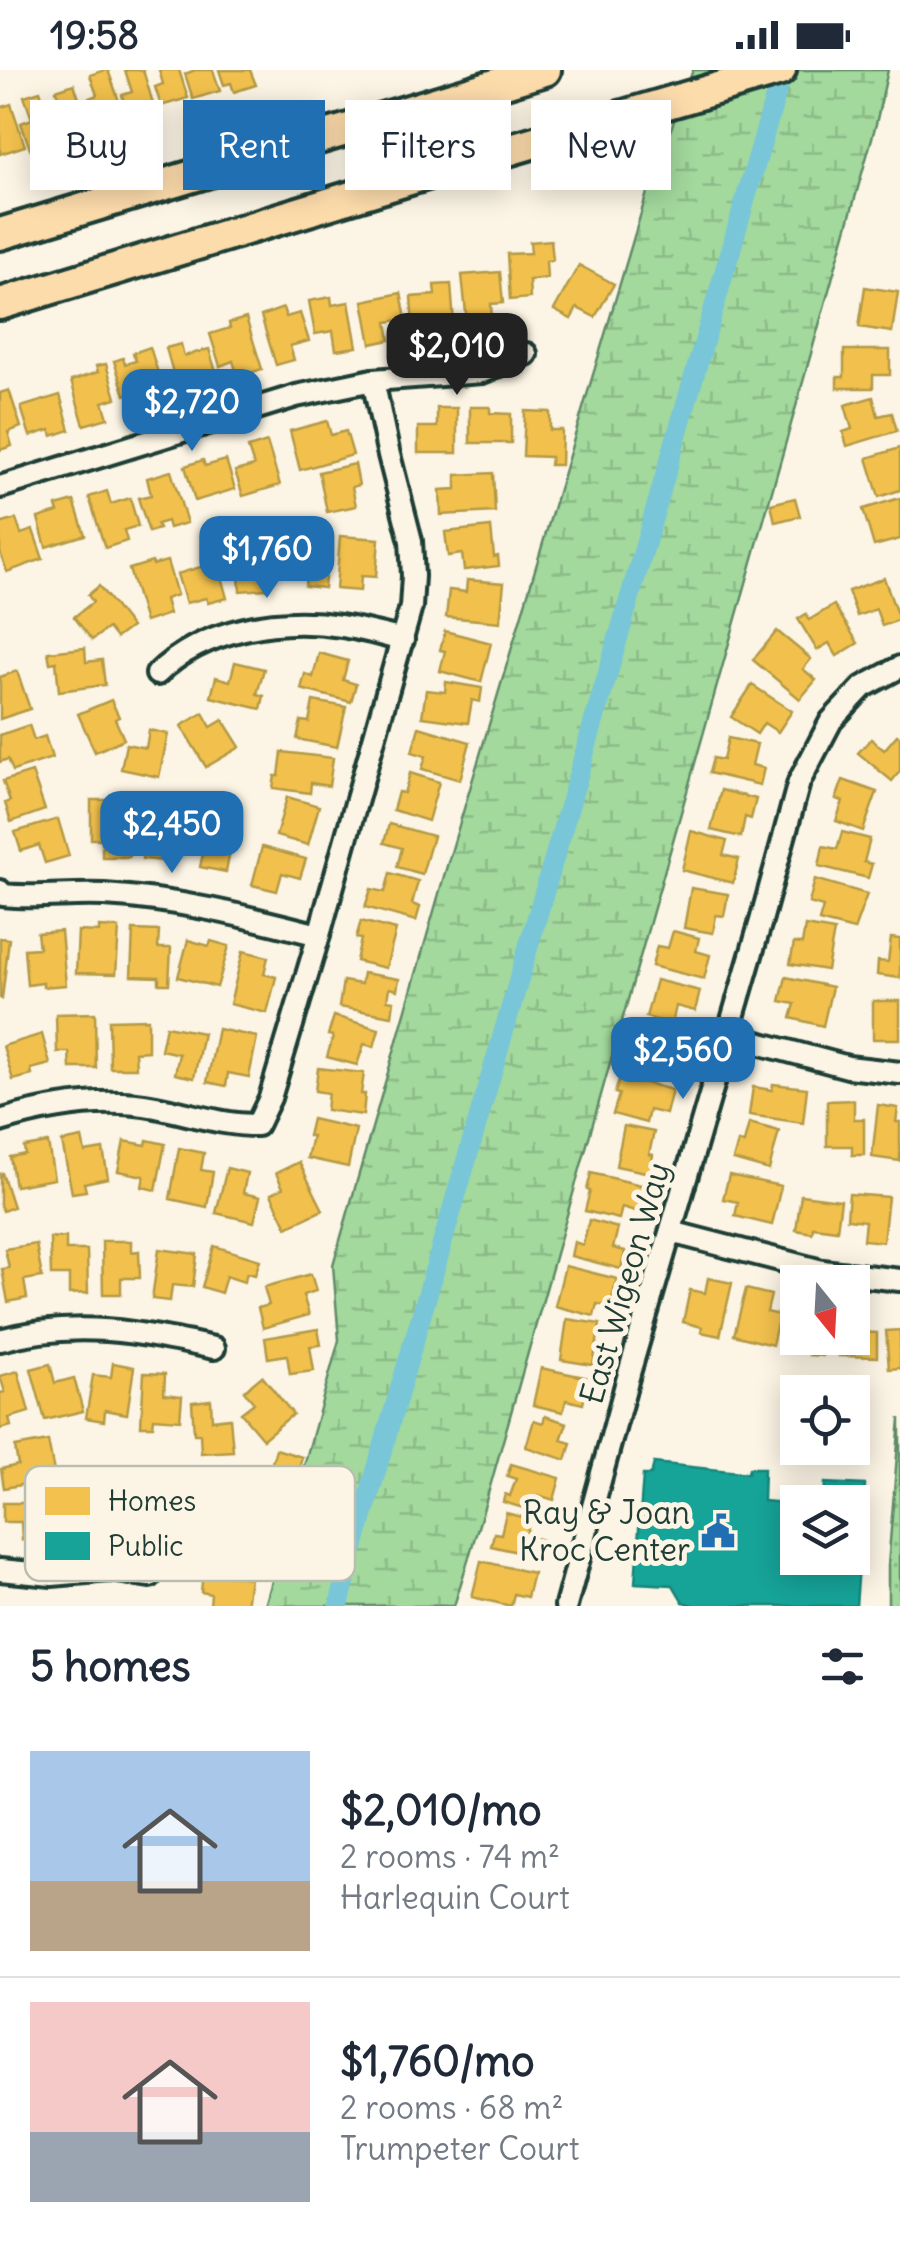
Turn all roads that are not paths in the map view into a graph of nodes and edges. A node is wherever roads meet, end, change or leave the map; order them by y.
1 (545, 70) edge
2 (780, 70) edge
3 (0, 234) edge
4 (0, 304) edge
5 (526, 354) dead end
6 (374, 380) junction
7 (0, 488) edge
8 (403, 640) junction
9 (900, 666) edge
10 (157, 674) dead end
11 (0, 890) edge
12 (319, 935) junction
13 (728, 1035) junction
14 (900, 1073) edge
15 (0, 1121) edge
16 (671, 1232) junction
17 (900, 1280) edge
18 (0, 1340) edge
19 (214, 1348) dead end
20 (0, 1570) edge
21 (25, 1572) edge
22 (566, 1606) edge

1 - 3 highway
2 - 4 highway
5 - 6 street
6 - 7 street
6 - 8 street
8 - 10 street
8 - 12 street
9 - 13 street, East Wigeon Way
11 - 12 street
12 - 15 street
13 - 14 street
13 - 16 street, East Wigeon Way
16 - 17 street
16 - 22 street, East Wigeon Way
18 - 19 street
20 - 21 street

